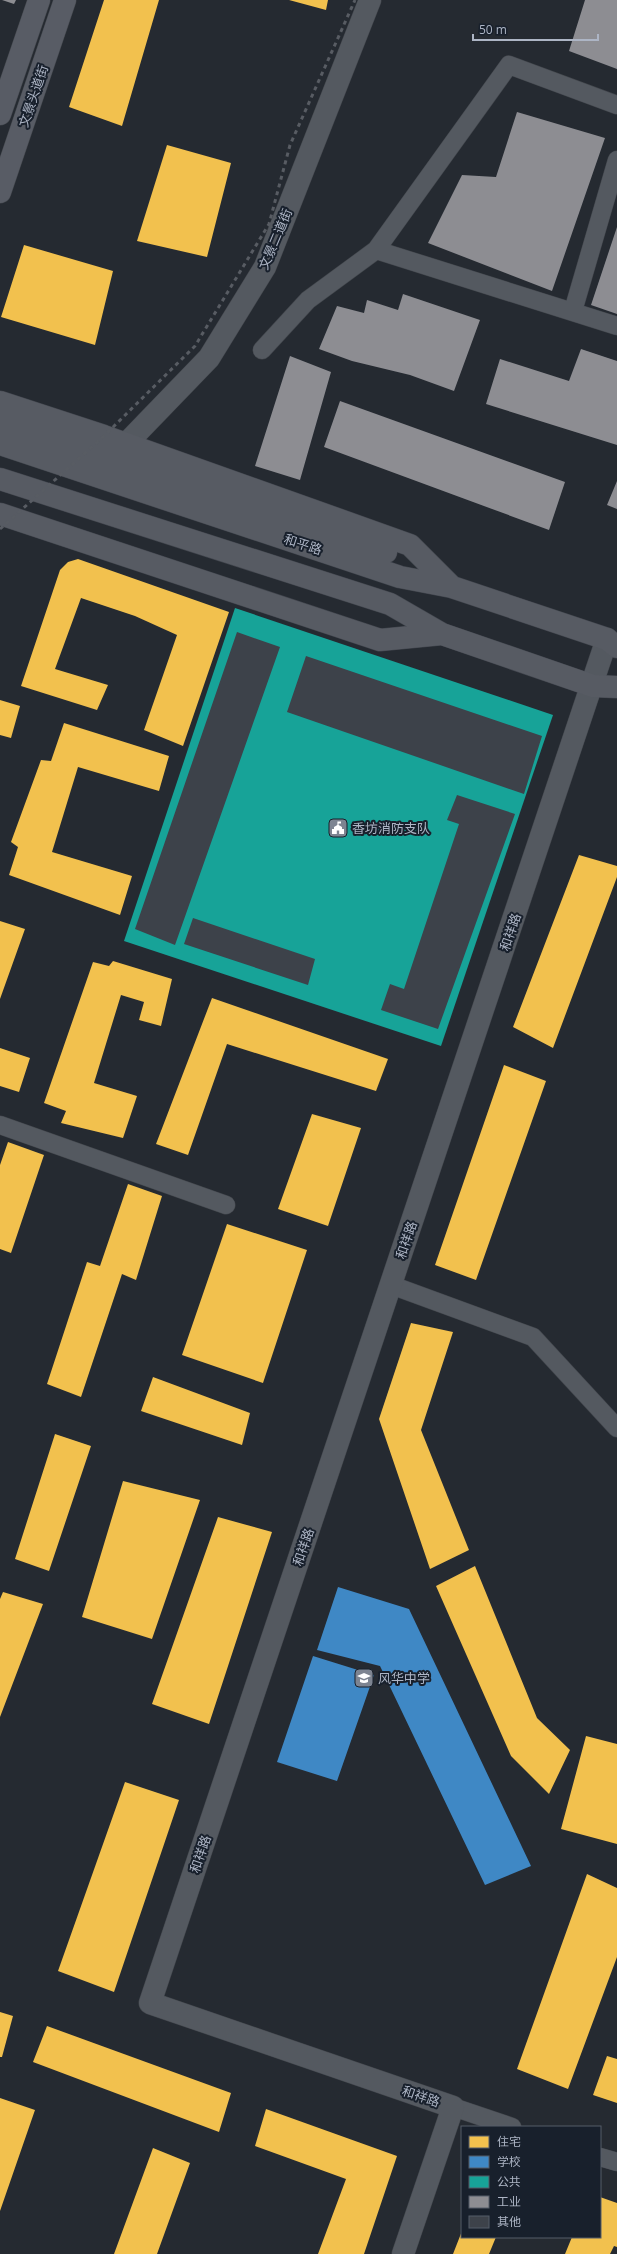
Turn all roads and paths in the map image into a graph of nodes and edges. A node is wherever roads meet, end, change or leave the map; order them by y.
1 (39, 0) edge
2 (65, 0) edge
3 (370, 0) edge
4 (617, 105) edge
5 (0, 114) edge
6 (617, 160) edge
7 (0, 192) edge
8 (376, 250) junction
9 (573, 311) junction
10 (617, 326) edge
11 (262, 350) dead end
12 (0, 402) edge
13 (0, 423) edge
14 (0, 444) edge
15 (126, 444) junction
16 (0, 479) edge
17 (0, 494) edge
18 (0, 514) edge
19 (452, 587) junction
20 (442, 634) junction
21 (614, 642) edge
22 (593, 686) junction
23 (617, 687) edge
24 (617, 702) edge
25 (0, 1125) edge
26 (226, 1205) dead end
27 (391, 1285) junction
28 (617, 1428) edge
29 (454, 2107) junction
30 (509, 2126) edge
31 (601, 2157) edge
32 (617, 2162) edge
33 (403, 2254) edge

1 - 5 main road, 文景头道街
2 - 7 main road, 文景头道街
3 - 15 street, 文景二道街
4 - 8 street
6 - 9 street
8 - 9 street
8 - 11 street
9 - 10 street
12 - 15 main road
13 - 19 main road
14 - 19 main road, 和平路
15 - 19 main road
16 - 20 main road
17 - 20 main road
18 - 20 main road
19 - 21 main road, 和平路
20 - 22 main road
21 - 22 street, 和祥路
22 - 23 main road
22 - 24 main road
22 - 27 street, 和祥路
25 - 26 street
27 - 28 street
27 - 29 street, 和祥路
29 - 30 street
29 - 33 street, 和祥路
31 - 32 street

